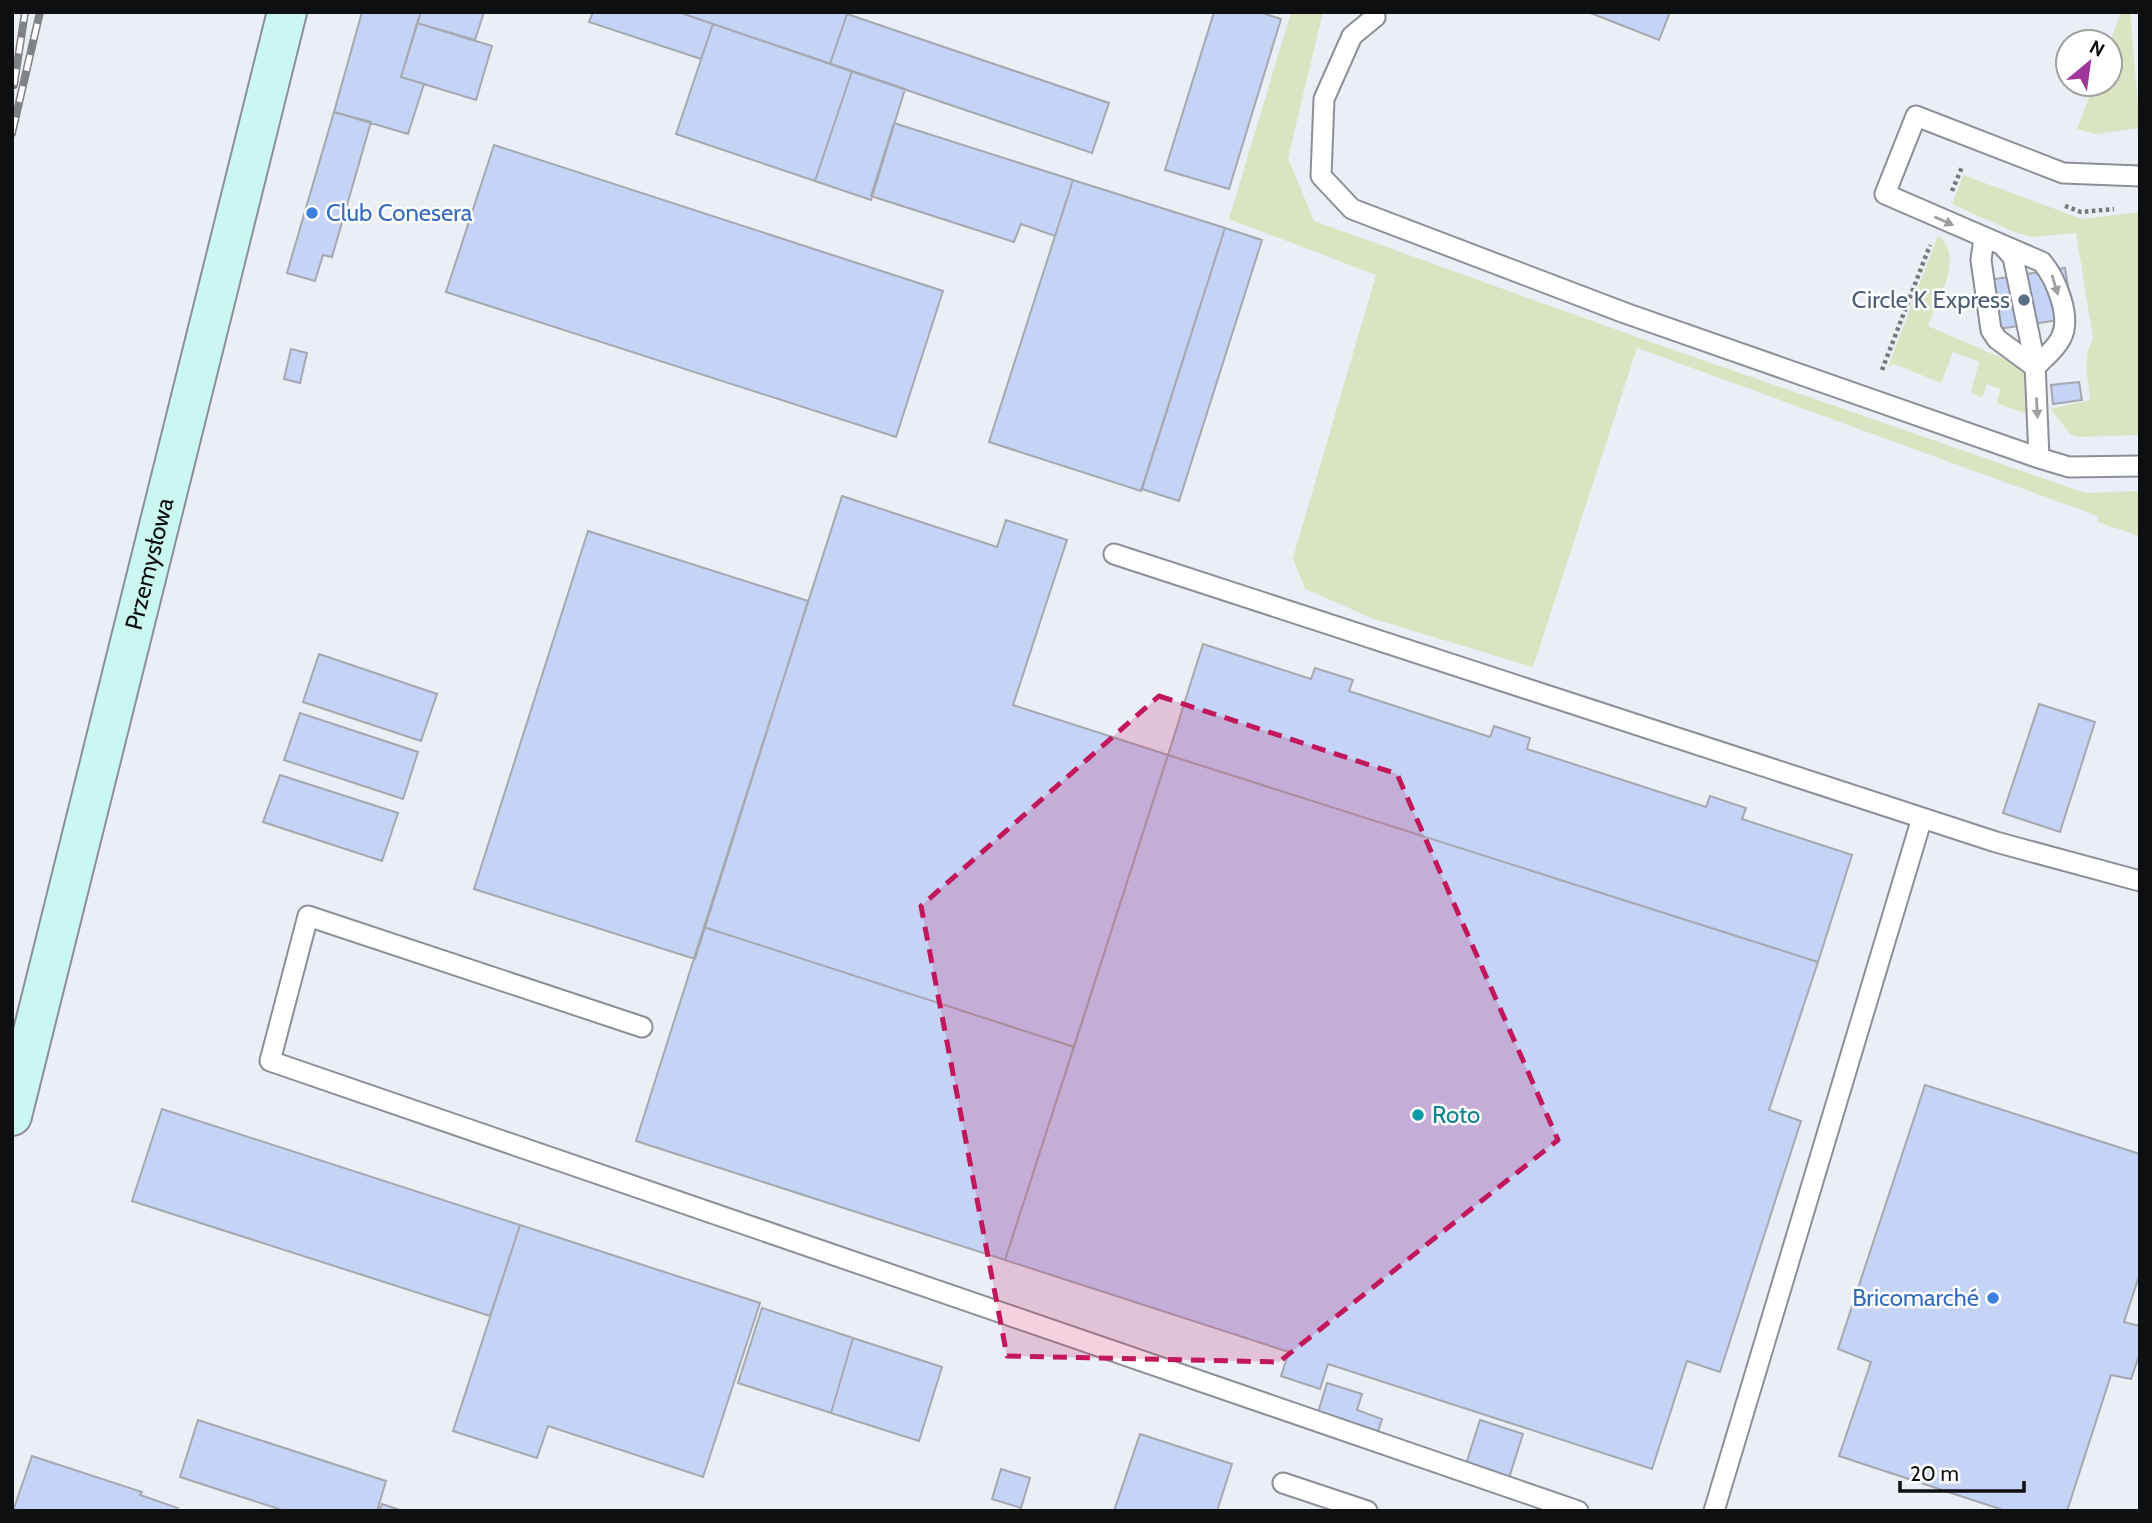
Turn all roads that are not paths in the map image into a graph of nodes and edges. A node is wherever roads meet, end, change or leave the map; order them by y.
1 (287, 12) edge
2 (1374, 12) edge
3 (2140, 177) edge
4 (1984, 238) junction
5 (2004, 247) junction
6 (2035, 367) junction
7 (2039, 458) junction
8 (2140, 466) edge
9 (1114, 554) dead end
10 (1922, 818) junction
11 (2140, 881) edge
12 (642, 1027) dead end
13 (12, 1116) edge
14 (1283, 1483) dead end
15 (1367, 1511) edge
16 (1578, 1511) edge
17 (1714, 1511) edge

1 - 13 street, Przemysłowa
2 - 7 lane
3 -> 4 lane
4 - 5 lane
4 - 6 lane
5 - 6 lane
5 -> 6 lane
6 -> 7 lane
7 - 8 lane
9 - 10 lane
10 - 11 lane
10 - 17 lane
12 - 16 lane
14 - 15 lane

